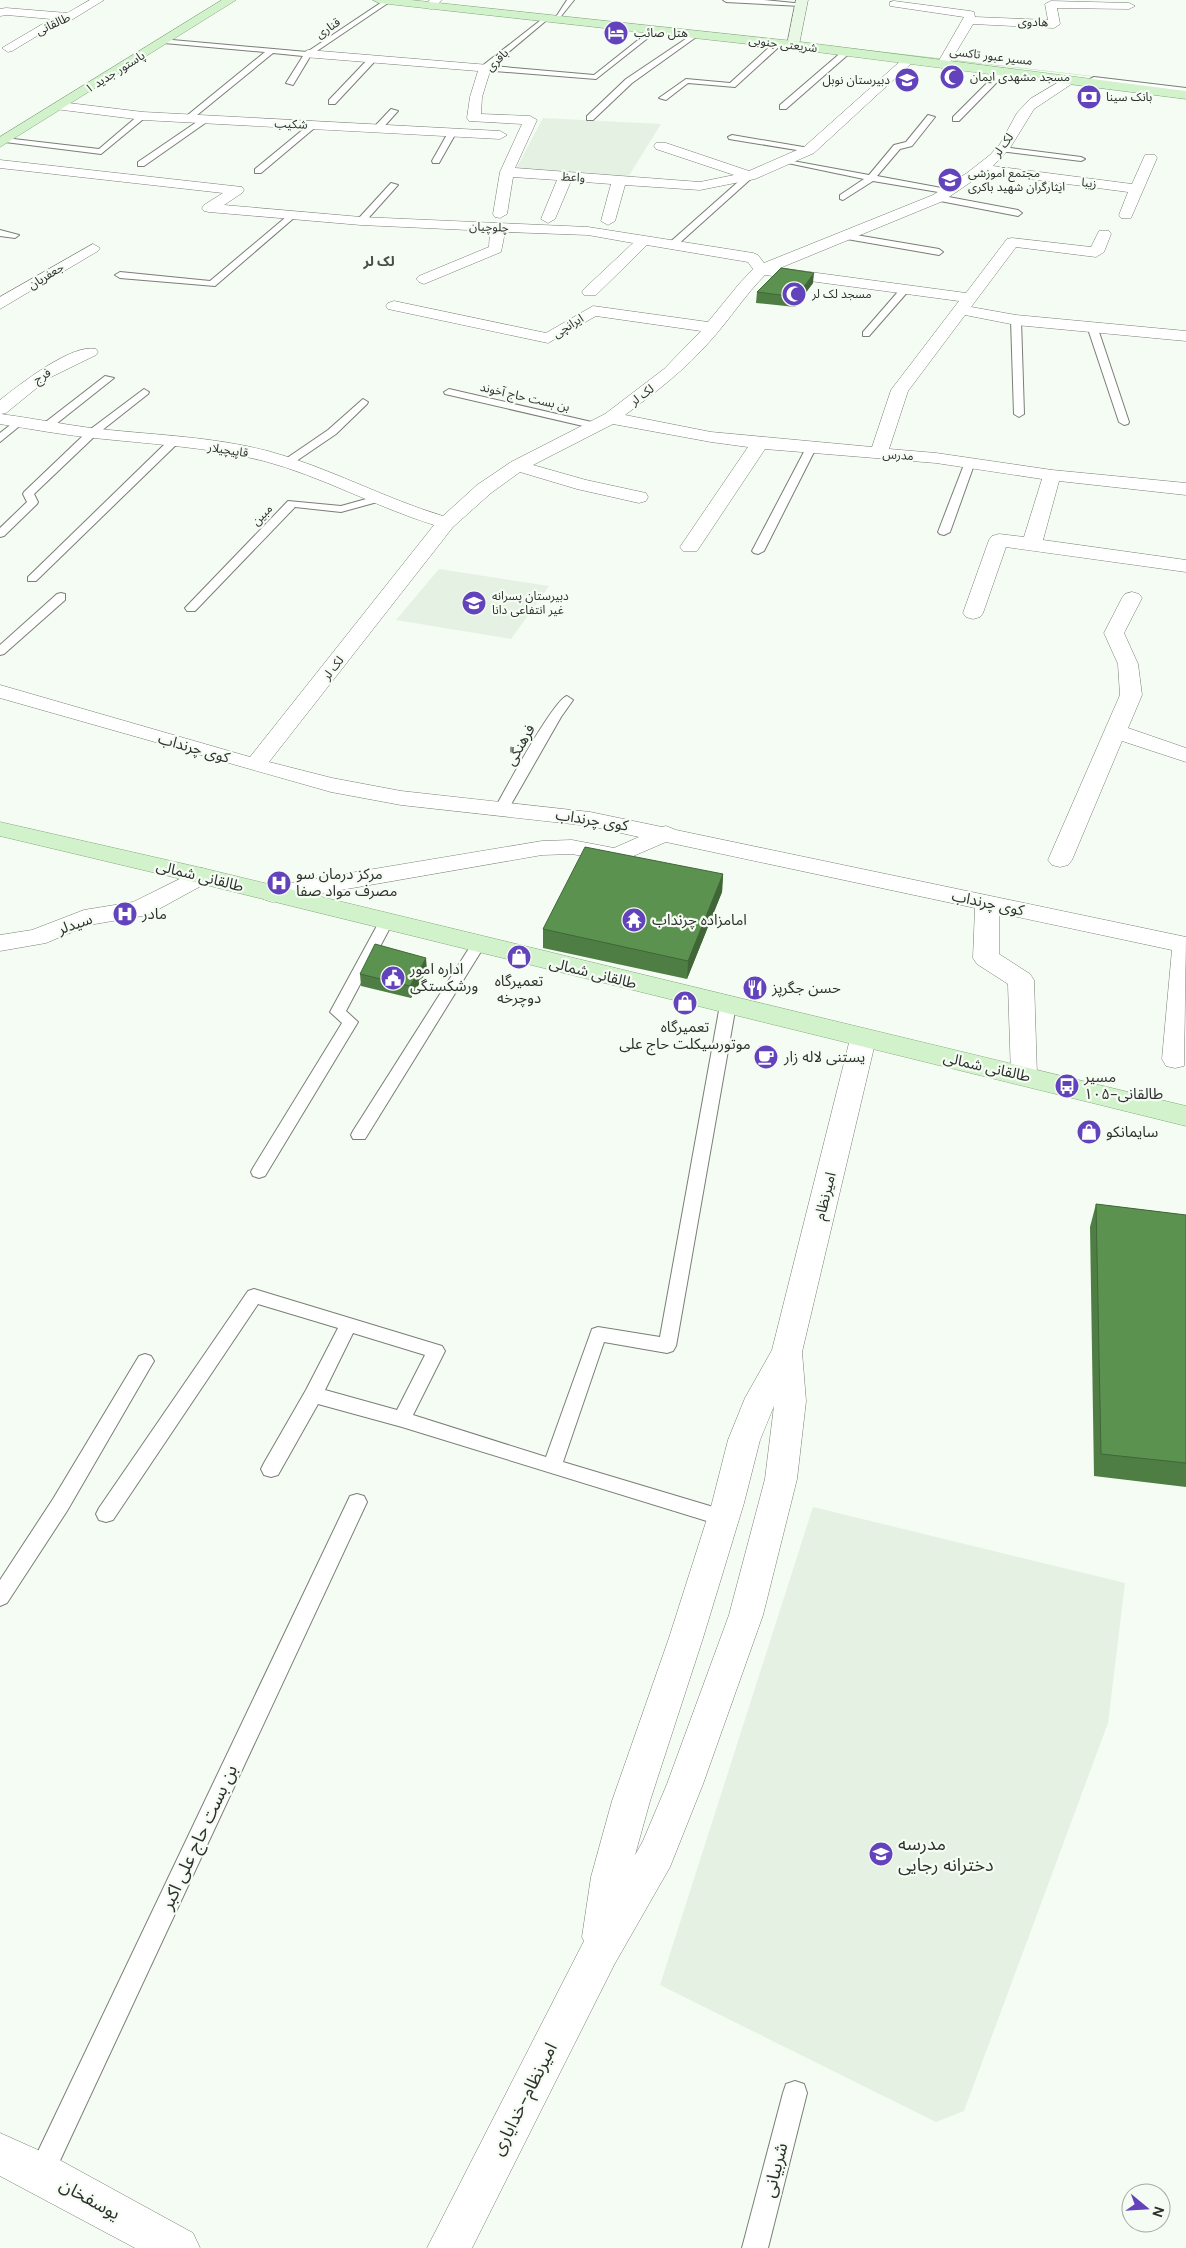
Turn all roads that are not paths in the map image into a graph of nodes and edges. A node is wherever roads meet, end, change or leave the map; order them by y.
1 (98, 0) edge
2 (230, 0) edge
3 (384, 0) edge
4 (571, 0) edge
5 (725, 0) edge
6 (801, 2) edge
7 (433, 3) edge
8 (894, 4) dead end
9 (1129, 6) dead end
10 (720, 8) dead end
11 (0, 13) edge
12 (69, 17) junction
13 (551, 19) junction
14 (969, 20) junction
15 (654, 30) junction
16 (695, 34) junction
17 (164, 41) junction
18 (778, 44) junction
19 (793, 45) junction
20 (8, 48) dead end
21 (270, 52) junction
22 (847, 52) junction
23 (308, 54) junction
24 (373, 60) junction
25 (909, 60) junction
26 (944, 63) junction
27 (485, 68) junction
28 (1003, 72) junction
29 (1069, 80) junction
30 (290, 83) dead end
31 (1186, 90) edge
32 (1186, 95) edge
33 (663, 98) dead end
34 (332, 102) dead end
35 (60, 106) junction
36 (783, 107) dead end
37 (394, 111) dead end
38 (143, 116) junction
39 (931, 117) dead end
40 (188, 118) junction
41 (590, 118) dead end
42 (207, 119) junction
43 (956, 119) dead end
44 (314, 125) junction
45 (377, 129) junction
46 (452, 133) junction
47 (522, 137) junction
48 (732, 137) dead end
49 (2, 142) edge
50 (662, 146) dead end
51 (1003, 149) junction
52 (809, 150) junction
53 (1081, 158) dead end
54 (1150, 158) dead end
55 (436, 161) dead end
56 (782, 161) junction
57 (0, 164) edge
58 (141, 164) dead end
59 (982, 169) junction
60 (258, 171) dead end
61 (507, 172) junction
62 (566, 176) junction
63 (750, 176) junction
64 (871, 178) junction
65 (619, 180) junction
66 (394, 185) dead end
67 (1136, 189) junction
68 (943, 195) junction
69 (843, 196) dead end
70 (1018, 213) dead end
71 (292, 215) junction
72 (1126, 215) dead end
73 (548, 219) dead end
74 (499, 220) junction
75 (360, 221) junction
76 (608, 221) dead end
77 (0, 233) edge
78 (1104, 234) dead end
79 (15, 235) dead end
80 (844, 236) junction
81 (644, 240) junction
82 (672, 245) junction
83 (93, 248) dead end
84 (940, 252) dead end
85 (761, 270) junction
86 (120, 275) dead end
87 (424, 279) dead end
88 (906, 288) junction
89 (590, 292) dead end
90 (0, 304) edge
91 (965, 304) junction
92 (394, 306) dead end
93 (1016, 320) junction
94 (713, 328) junction
95 (1094, 328) junction
96 (866, 334) dead end
97 (1186, 336) edge
98 (90, 352) dead end
99 (109, 378) dead end
100 (144, 392) dead end
101 (449, 392) dead end
102 (363, 402) dead end
103 (0, 409) edge
104 (1019, 414) dead end
105 (0, 419) edge
106 (18, 422) junction
107 (603, 422) junction
108 (1124, 422) dead end
109 (47, 426) junction
110 (92, 433) junction
111 (0, 439) edge
112 (174, 441) junction
113 (760, 443) junction
114 (811, 448) junction
115 (879, 453) junction
116 (288, 462) junction
117 (970, 462) junction
118 (517, 466) junction
119 (1052, 475) junction
120 (1186, 489) edge
121 (639, 497) dead end
122 (377, 499) junction
123 (446, 522) junction
124 (944, 532) dead end
125 (0, 534) edge
126 (1032, 544) junction
127 (690, 547) dead end
128 (758, 551) dead end
129 (1186, 566) edge
130 (32, 579) dead end
131 (61, 597) dead end
132 (1132, 598) dead end
133 (190, 608) dead end
134 (973, 613) dead end
135 (0, 652) edge
136 (0, 691) edge
137 (567, 700) dead end
138 (1115, 731) junction
139 (1186, 755) edge
140 (255, 766) junction
141 (502, 808) junction
142 (0, 829) edge
143 (666, 833) junction
144 (1060, 860) dead end
145 (202, 876) junction
146 (272, 894) junction
147 (987, 903) junction
148 (386, 922) junction
149 (0, 942) edge
150 (478, 945) junction
151 (1186, 945) edge
152 (728, 1005) junction
153 (863, 1039) junction
154 (1175, 1060) dead end
155 (1024, 1076) junction
156 (1186, 1116) edge
157 (358, 1134) dead end
158 (259, 1172) dead end
159 (349, 1324) junction
160 (788, 1352) junction
161 (145, 1361) dead end
162 (313, 1395) junction
163 (402, 1418) junction
164 (552, 1467) junction
165 (271, 1469) dead end
166 (357, 1502) dead end
167 (106, 1514) dead end
168 (723, 1518) junction
169 (0, 1597) edge
170 (600, 1951) junction
171 (794, 2093) dead end
172 (0, 2154) edge
173 (41, 2172) junction
174 (178, 2248) edge
175 (449, 2248) edge
176 (755, 2248) edge

1 - 12 street, طالقانی
2 - 17 main road, پاستور جدید ۱
3 - 7 main road, شریعتی جنوبی
3 - 23 lane, قناری
4 - 13 lane, باقری
5 - 6 lane
5 - 10 lane
6 - 19 main road
7 - 13 main road, شریعتی جنوبی
8 - 14 street
9 - 14 street, هادوی
11 - 12 street
12 - 20 street, طالقانی
13 - 15 main road, شریعتی جنوبی
13 - 27 lane, باقری
14 - 26 street
15 - 16 main road, شریعتی جنوبی
15 - 27 lane
16 - 18 main road, شریعتی جنوبی
16 - 41 lane
17 - 21 lane
17 - 35 main road, پاستور جدید ۱
18 - 19 main road, شریعتی جنوبی
18 - 33 lane
19 - 22 main road, شریعتی جنوبی
19 - 26 lane, مسیر عبور تاکسی
21 - 23 lane
21 - 40 lane
22 - 25 main road, شریعتی جنوبی
22 - 36 lane
23 - 24 street
23 - 30 lane, قناری
24 - 27 street
24 - 34 lane
25 - 26 main road, شریعتی جنوبی
25 - 52 street, واعظ
26 - 28 main road, شریعتی جنوبی
26 - 31 lane, مسیر عبور تاکسی
27 - 47 street, باقری
28 - 29 main road, شریعتی جنوبی
28 - 43 lane
29 - 32 main road, شریعتی جنوبی
29 - 51 street, لک لر
35 - 38 street, شکیب
35 - 49 main road, پاستور جدید ۱
37 - 45 lane
38 - 40 street, شکیب
38 - 49 lane
39 - 64 lane
40 - 42 street, شکیب
42 - 44 street, شکیب
42 - 58 lane
44 - 45 street, شکیب
44 - 60 lane
45 - 46 street, شکیب
46 - 47 street, شکیب
46 - 55 lane
47 - 61 street
48 - 52 lane
50 - 63 street
51 - 53 lane
51 - 59 street, لک لر
52 - 56 street, واعظ
54 - 67 street
56 - 63 street, واعظ
56 - 64 lane
57 - 71 street, چلوچیان
59 - 67 street, زیبا
59 - 68 street, لک لر
61 - 62 street, واعظ
61 - 74 street
62 - 65 street, واعظ
62 - 73 street
63 - 65 street, واعظ
63 - 82 lane
64 - 68 lane
64 - 69 lane
65 - 76 street
66 - 75 lane
67 - 72 street
68 - 70 lane
68 - 80 street, لک لر
71 - 75 street, چلوچیان
71 - 86 lane
74 - 75 street, چلوچیان
74 - 81 street, چلوچیان
74 - 87 street
77 - 79 lane
78 - 91 street
80 - 84 lane
80 - 85 street, لک لر
81 - 82 street, چلوچیان
81 - 89 street
82 - 85 street, چلوچیان
83 - 90 street, جعفریان
85 - 88 street
85 - 94 street, لک لر
88 - 91 street
88 - 96 lane
91 - 93 street
91 - 115 street
92 - 94 street, ایرانچی
93 - 95 street
93 - 104 lane
94 - 107 street, لک لر
95 - 97 street
95 - 108 lane
98 - 103 street, فرج
99 - 109 lane
100 - 110 lane
101 - 107 lane, بن بست حاج آخوند
102 - 116 lane
105 - 106 street, قاپیچیلار
106 - 109 street, قاپیچیلار
106 - 111 lane
107 - 113 street, مدرس
107 - 118 street, لک لر
109 - 110 street, قاپیچیلار
110 - 112 street, قاپیچیلار
110 - 125 lane
112 - 116 street, قاپیچیلار
112 - 130 lane
113 - 114 street, مدرس
113 - 127 street
114 - 115 street, مدرس
114 - 128 lane
115 - 117 street, مدرس
116 - 122 street, قاپیچیلار
117 - 119 street, مدرس
117 - 124 lane
118 - 121 street
118 - 123 street, لک لر
119 - 120 street, مدرس
119 - 126 street
122 - 123 street, قاپیچیلار
122 - 133 lane, مبین
123 - 140 street, لک لر
126 - 129 street
126 - 134 street
131 - 135 lane
132 - 138 street
136 - 140 street, کوی چرنداب
137 - 141 lane, فرهنگی
138 - 139 street
138 - 144 street
140 - 141 street, کوی چرنداب
141 - 143 street, کوی چرنداب
142 - 145 main road, طالقانی شمالی
143 - 146 street
143 - 147 street, کوی چرنداب
145 - 146 main road, طالقانی شمالی
145 - 149 street, سیدلر
146 - 148 main road, طالقانی شمالی
147 - 151 street, کوی چرنداب
147 - 155 street
148 - 150 main road, طالقانی شمالی
148 - 158 lane
150 - 152 main road, طالقانی شمالی
150 - 157 lane
151 - 154 street
152 - 153 main road, طالقانی شمالی
152 - 164 lane
153 - 155 main road, طالقانی شمالی
153 - 160 street, امیرنظام
155 - 156 main road, طالقانی شمالی
159 - 162 lane
159 - 163 lane
159 - 167 lane
160 - 168 street
160 - 170 street, امیرنظام-خدایاری
161 - 169 lane
162 - 163 lane
162 - 165 lane
163 - 164 lane
164 - 168 lane
166 - 173 lane, بن بست حاج علی اکبر
168 - 170 street
170 - 175 street, امیرنظام-خدایاری
171 - 176 lane, شربیانی
172 - 173 street, یوسفخان
173 - 174 street, یوسفخان

